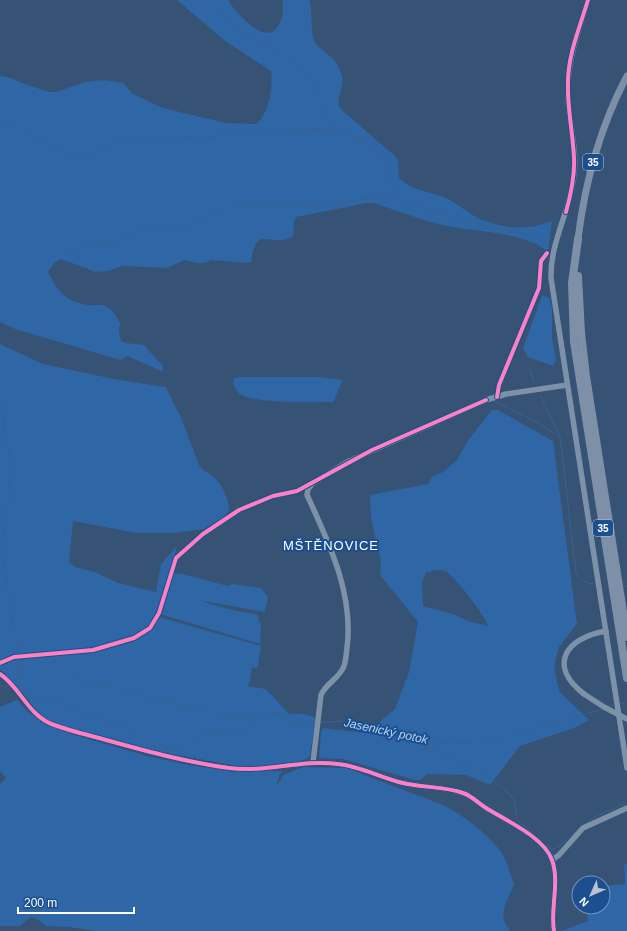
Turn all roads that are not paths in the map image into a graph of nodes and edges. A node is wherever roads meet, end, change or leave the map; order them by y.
1 (588, 0) edge
2 (627, 76) edge
3 (578, 239) junction
4 (567, 385) junction
5 (606, 631) junction
6 (627, 637) edge
7 (0, 674) edge
8 (627, 678) edge
9 (627, 719) edge
10 (313, 762) junction
11 (627, 768) edge
12 (627, 808) edge
13 (552, 860) junction
14 (554, 931) edge

1 - 4 street
2 - 3 main road, 35
3 - 6 highway, 35
3 - 8 highway, 35
4 - 5 street
4 - 10 street
5 - 9 street, bridge
5 - 11 street
7 - 10 street
10 - 13 street
12 - 13 street
13 - 14 street

